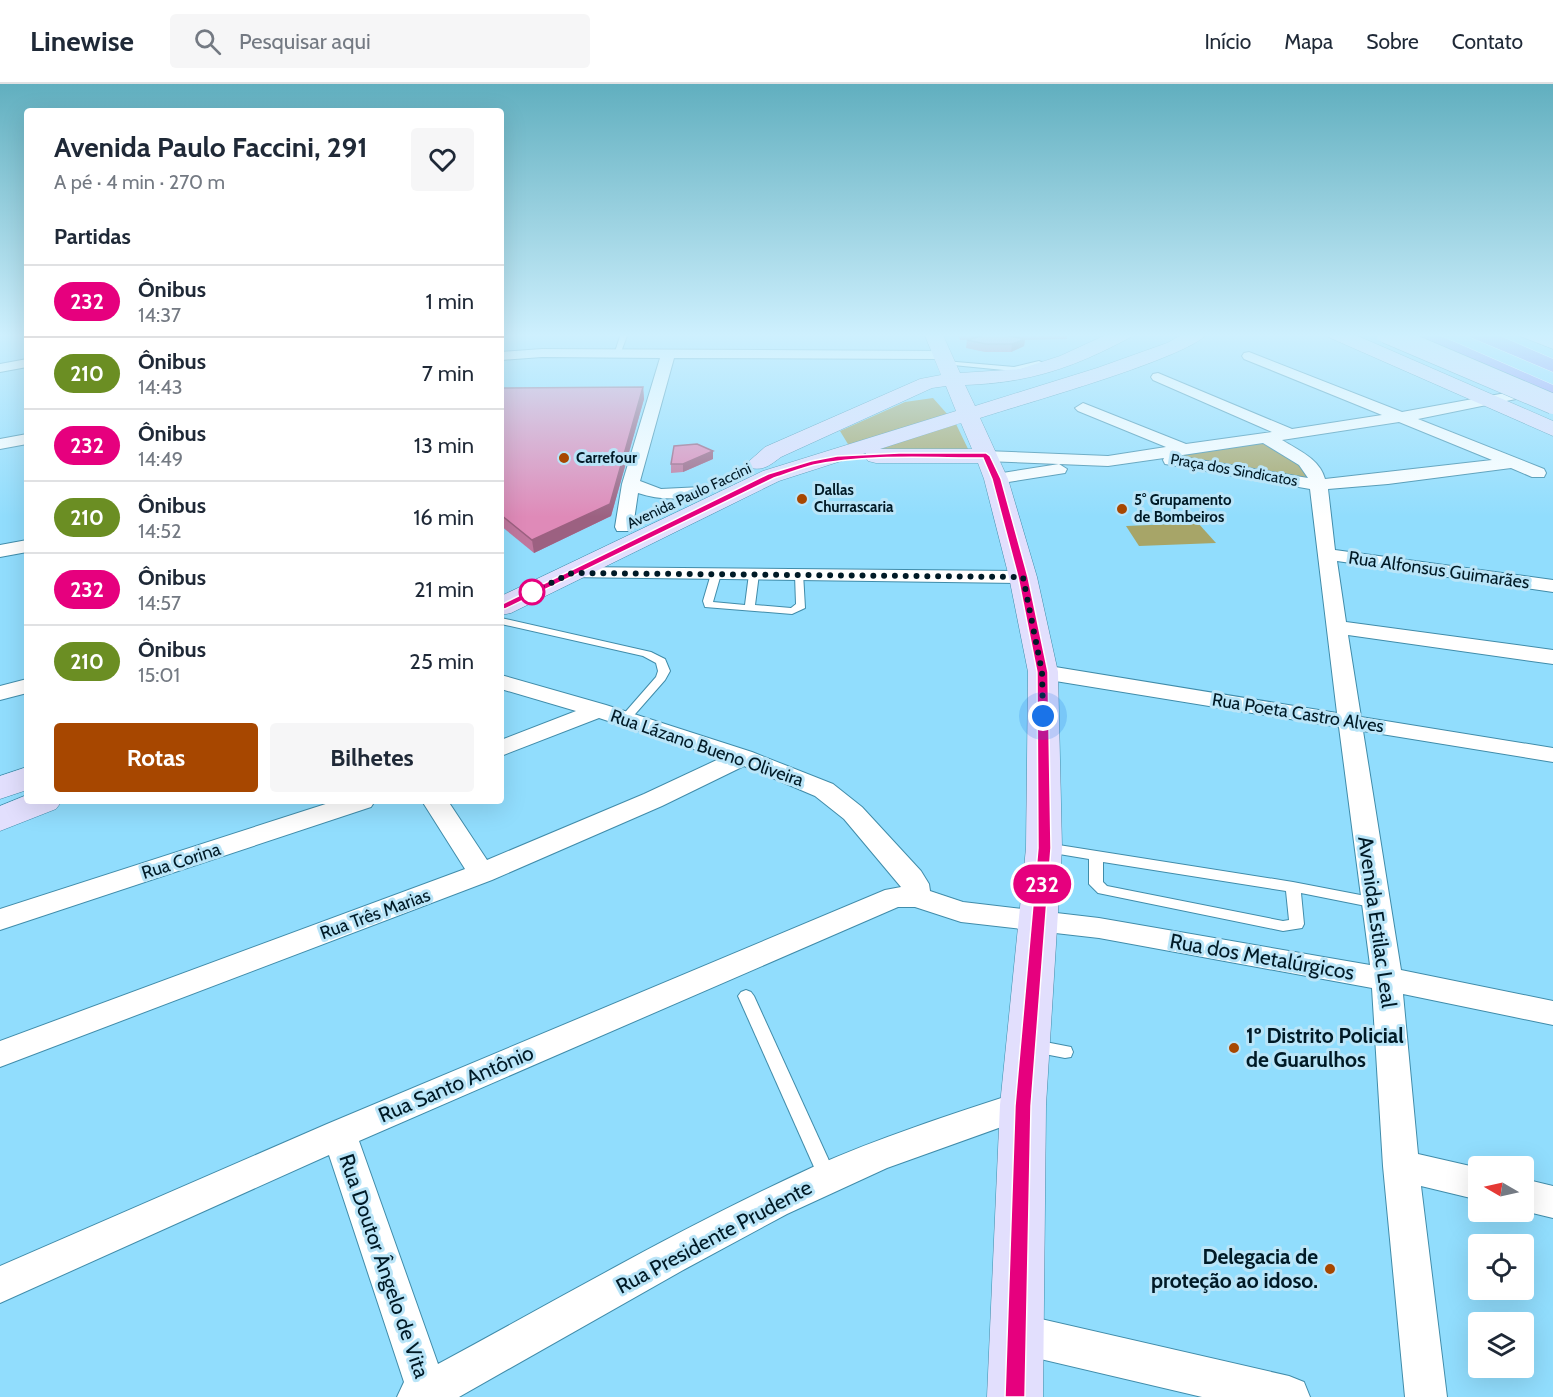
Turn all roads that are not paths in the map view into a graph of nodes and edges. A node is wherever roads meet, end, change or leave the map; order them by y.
1 (656, 394) edge
2 (902, 394) edge
3 (960, 394) edge
4 (1015, 394) edge
5 (1198, 394) edge
6 (1346, 394) edge
7 (1473, 394) edge
8 (1507, 394) edge
9 (1530, 394) edge
10 (1511, 396) junction
11 (1488, 401) junction
12 (1553, 404) edge
13 (1083, 408) dead end
14 (966, 409) junction
15 (1553, 415) edge
16 (1403, 417) junction
17 (1553, 429) edge
18 (1291, 434) junction
19 (1267, 438) junction
20 (24, 440) edge
21 (0, 444) edge
22 (1186, 450) junction
23 (1149, 456) junction
24 (819, 461) junction
25 (1108, 461) junction
26 (1510, 463) junction
27 (758, 464) junction
28 (991, 467) junction
29 (631, 484) junction
30 (1319, 488) junction
31 (696, 491) junction
32 (613, 532) junction
33 (24, 547) edge
34 (0, 551) edge
35 (1326, 554) junction
36 (572, 573) junction
37 (716, 574) junction
38 (754, 574) junction
39 (800, 575) junction
40 (1023, 577) junction
41 (1553, 586) edge
42 (508, 596) edge
43 (750, 608) junction
44 (504, 622) edge
45 (1337, 627) junction
46 (1553, 657) edge
47 (1042, 672) junction
48 (504, 683) edge
49 (24, 687) edge
50 (0, 693) edge
51 (598, 710) junction
52 (626, 719) junction
53 (1348, 721) junction
54 (504, 748) edge
55 (1553, 755) edge
56 (743, 757) junction
57 (24, 779) edge
58 (0, 788) edge
59 (37, 804) edge
60 (353, 804) edge
61 (437, 804) edge
62 (0, 819) edge
63 (1044, 848) junction
64 (1096, 856) junction
65 (482, 873) junction
66 (1293, 887) junction
67 (916, 897) junction
68 (1376, 903) junction
69 (0, 920) edge
70 (1040, 921) junction
71 (1387, 979) junction
72 (746, 996) dead end
73 (1553, 1013) edge
74 (0, 1054) edge
75 (1023, 1106) junction
76 (339, 1134) junction
77 (1401, 1166) junction
78 (828, 1177) junction
79 (1468, 1181) edge
80 (1534, 1197) edge
81 (1553, 1202) edge
82 (0, 1285) edge
83 (1015, 1333) junction
84 (424, 1395) edge
85 (1015, 1397) edge
86 (1289, 1397) edge
87 (1426, 1397) edge

1 - 29 street
2 - 27 main road
3 - 14 main road
4 - 14 main road, Avenida Paulo Faccini
5 - 18 street
6 - 16 street
7 - 11 main road
8 - 10 main road
9 - 12 main road, bridge
10 - 11 street
10 - 15 main road
11 - 16 street
11 - 17 main road
13 - 22 street
14 - 24 main road, Avenida Paulo Faccini
14 - 27 main road, Avenida Paulo Faccini
14 - 28 main road
16 - 18 street
16 - 26 street
18 - 19 street
19 - 22 street
19 - 30 street
20 - 21 street
22 - 23 street
23 - 25 street
23 - 30 street, Praça dos Sindicatos
24 - 28 main road
24 - 36 main road, Avenida Paulo Faccini
25 - 28 street
25 - 28 street
26 - 30 street
26 - 30 street
27 - 31 main road, Avenida Paulo Faccini
28 - 40 main road
29 - 31 street
29 - 32 street
30 - 35 street, Avenida Estilac Leal
31 - 32 main road, Avenida Paulo Faccini
32 - 42 main road
33 - 34 street
35 - 41 street, Rua Alfonsus Guimarães
35 - 45 street, Avenida Estilac Leal
36 - 37 street
36 - 42 main road, Avenida Paulo Faccini
37 - 38 street
37 - 43 lane
38 - 39 street
38 - 43 lane
39 - 40 street
39 - 43 lane
40 - 47 main road
44 - 52 lane
45 - 46 street
45 - 53 street, Avenida Estilac Leal
47 - 53 street, Rua Poeta Castro Alves
47 - 63 main road
48 - 51 street, Rua Lázano Bueno Oliveira
49 - 50 street
51 - 52 street, Rua Lázano Bueno Oliveira
51 - 54 street
52 - 56 street, Rua Lázano Bueno Oliveira
53 - 55 street, Rua Poeta Castro Alves
53 - 68 street, Avenida Estilac Leal
56 - 65 street, Rua Três Marias
56 - 67 street, Rua Lázano Bueno Oliveira
57 - 58 main road
59 - 62 main road
60 - 69 street, Rua Corina
61 - 65 street
63 - 64 lane
63 - 70 main road
64 - 66 lane
64 - 66 lane
65 - 74 street, Rua Três Marias
66 - 68 lane
67 - 70 street
67 - 76 street, Rua Santo Antônio
68 - 71 street, Avenida Estilac Leal
70 - 71 street, Rua dos Metalúrgicos
70 - 75 main road
71 - 73 street, Rua dos Metalúrgicos
71 - 77 street, Avenida Estilac Leal
72 - 78 lane
75 - 78 street, Rua Presidente Prudente
75 - 83 main road
76 - 82 street, Rua Santo Antônio
76 - 84 street, Rua Doutor Ângelo de Vita
77 - 79 street
77 - 87 street, Avenida Estilac Leal
78 - 84 street, Rua Presidente Prudente
80 - 81 street
83 - 85 main road
83 - 86 street

